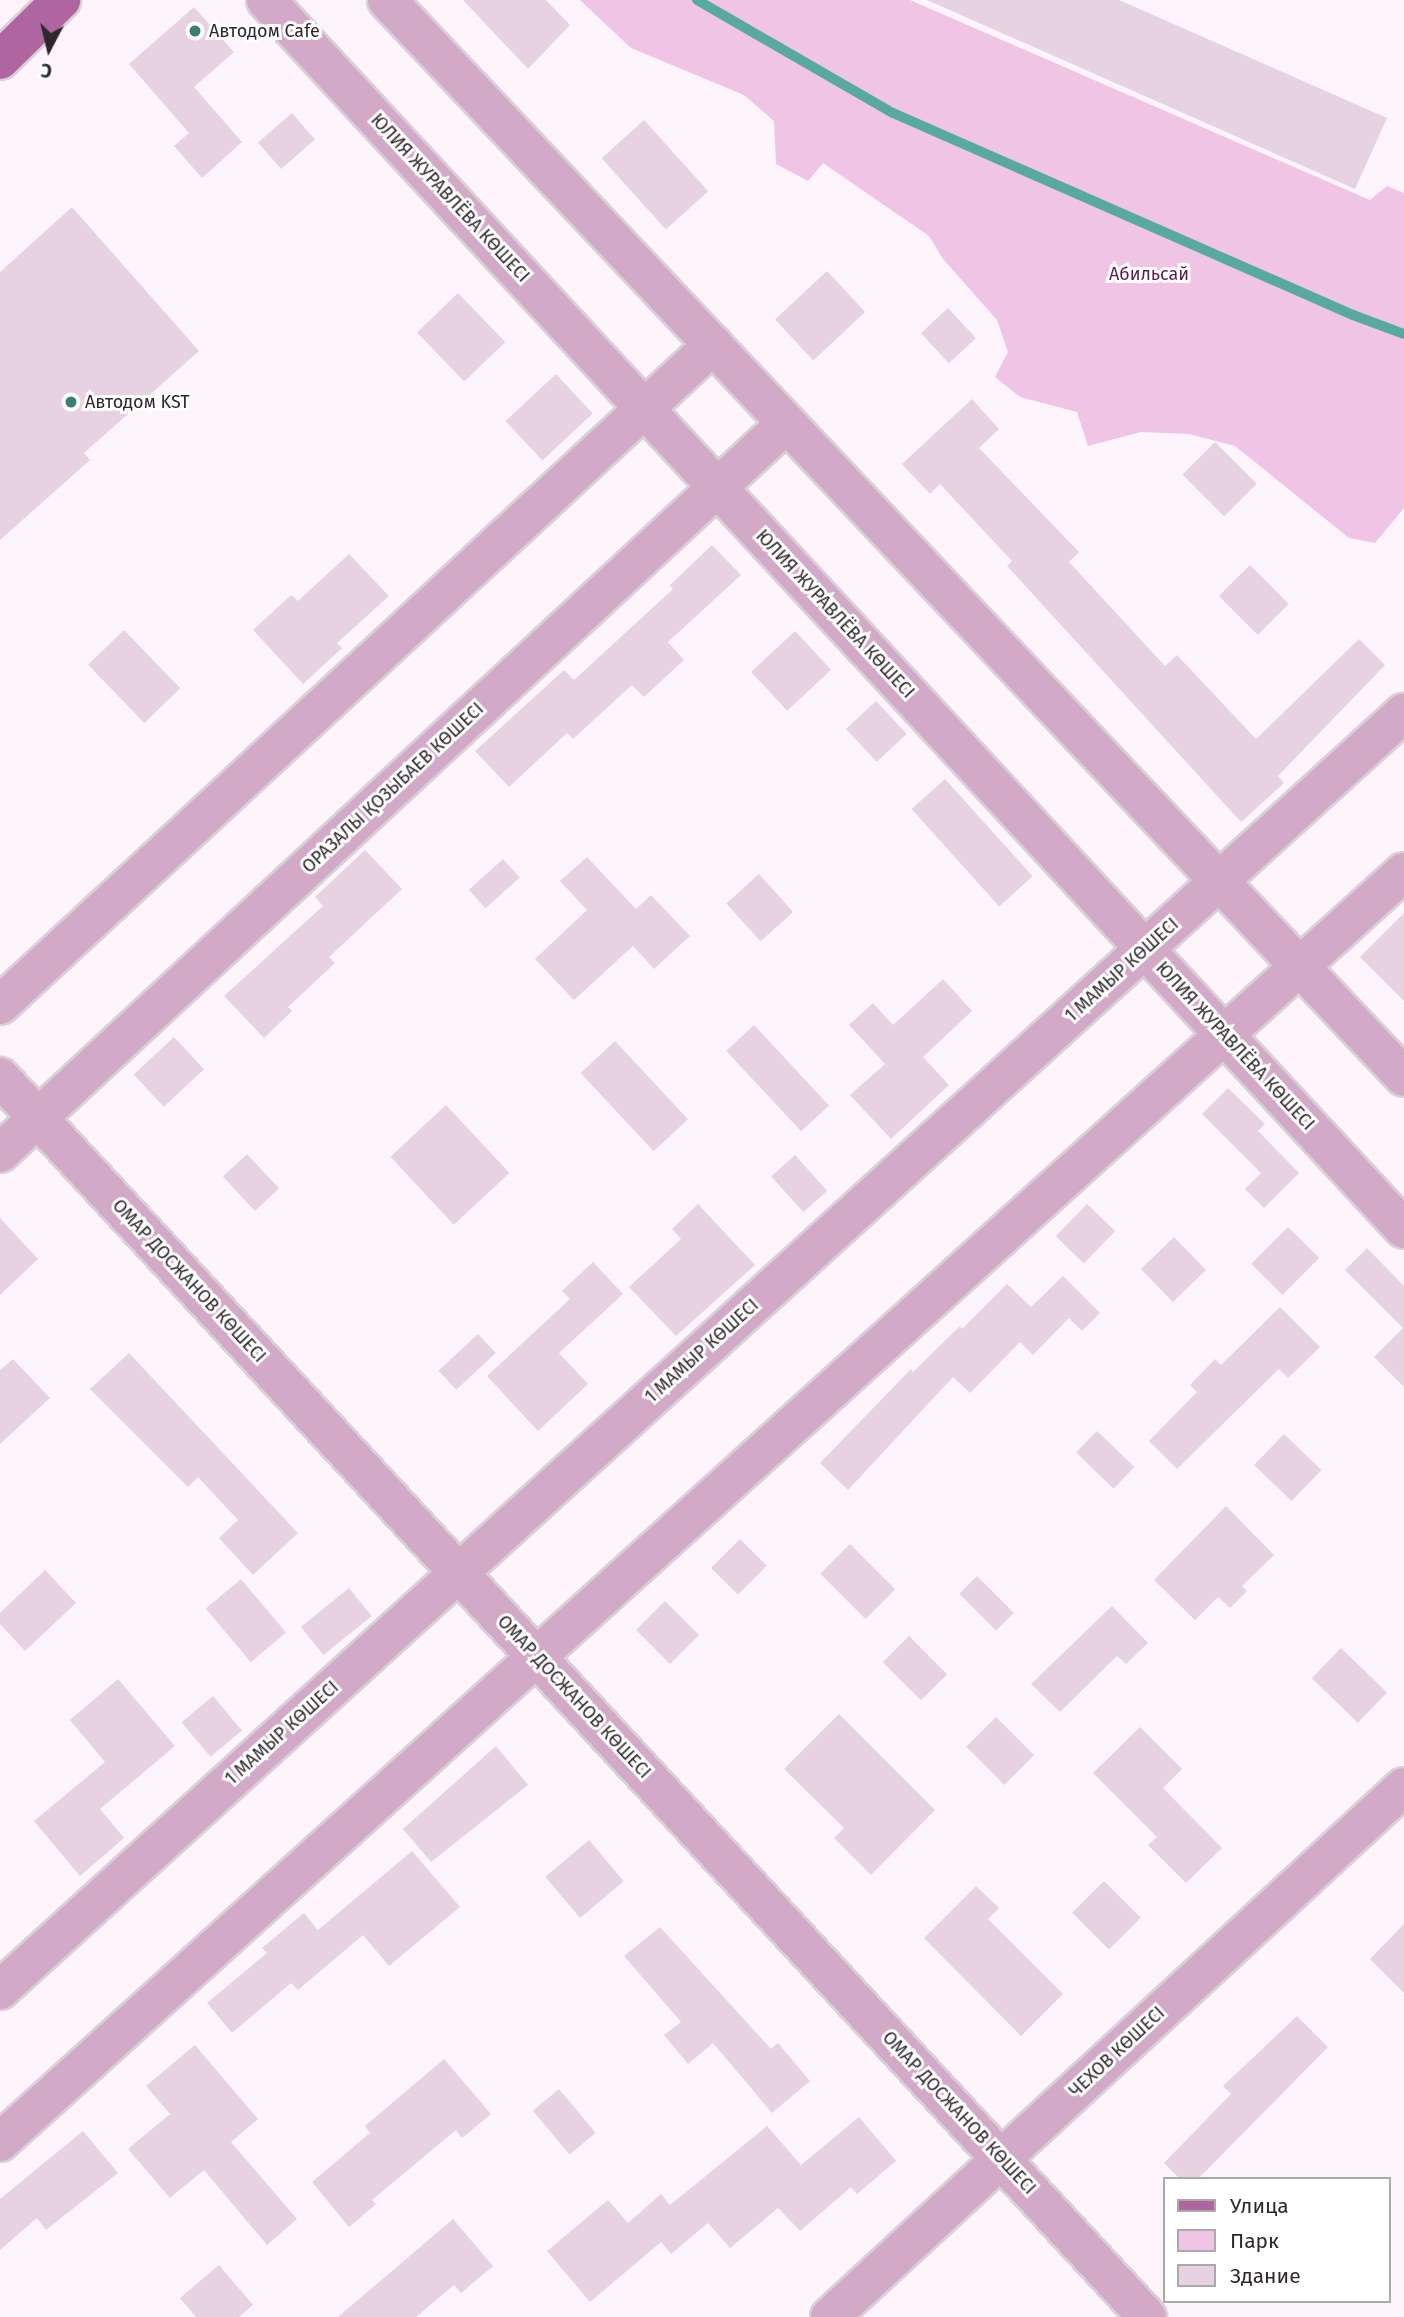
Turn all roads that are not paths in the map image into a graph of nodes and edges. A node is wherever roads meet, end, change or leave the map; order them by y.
1 (61, 0) edge
2 (266, 0) edge
3 (387, 0) edge
4 (0, 60) edge
5 (713, 345) junction
6 (644, 408) junction
7 (786, 423) junction
8 (717, 487) junction
9 (1404, 713) edge
10 (1404, 872) edge
11 (1220, 881) junction
12 (1145, 949) junction
13 (1300, 966) junction
14 (0, 1005) edge
15 (1224, 1035) junction
16 (0, 1077) edge
17 (1404, 1077) edge
18 (38, 1118) junction
19 (0, 1153) edge
20 (1404, 1229) edge
21 (458, 1573) junction
22 (538, 1658) junction
23 (1404, 1787) edge
24 (0, 1990) edge
25 (0, 2142) edge
26 (1002, 2159) junction
27 (830, 2317) edge
28 (1147, 2317) edge

1 - 4 main road
2 - 6 street, ЮЛИЯ ЖУРАВЛЁВА КӨШЕСІ
3 - 5 street
5 - 6 street
5 - 7 street
6 - 8 street, ЮЛИЯ ЖУРАВЛЁВА КӨШЕСІ
6 - 14 street
7 - 8 street, ОРАЗАЛЫ ҚОЗЫБАЕВ КӨШЕСІ
7 - 11 street
8 - 12 street, ЮЛИЯ ЖУРАВЛЁВА КӨШЕСІ
8 - 18 street, ОРАЗАЛЫ ҚОЗЫБАЕВ КӨШЕСІ
9 - 11 street, 1 МАМЫР КӨШЕСІ
10 - 13 street
11 - 12 street, 1 МАМЫР КӨШЕСІ
11 - 13 street
12 - 15 street, ЮЛИЯ ЖУРАВЛЁВА КӨШЕСІ
12 - 21 street, 1 МАМЫР КӨШЕСІ
13 - 15 street
13 - 17 street
15 - 20 street, ЮЛИЯ ЖУРАВЛЁВА КӨШЕСІ
15 - 22 street
16 - 18 street, ОМАР ДОСЖАНОВ КӨШЕСІ
18 - 19 street, ОРАЗАЛЫ ҚОЗЫБАЕВ КӨШЕСІ
18 - 21 street, ОМАР ДОСЖАНОВ КӨШЕСІ
21 - 22 street, ОМАР ДОСЖАНОВ КӨШЕСІ
21 - 24 street, 1 МАМЫР КӨШЕСІ
22 - 25 street
22 - 26 street, ОМАР ДОСЖАНОВ КӨШЕСІ
23 - 26 street, ЧЕХОВ КӨШЕСІ
26 - 27 street, ЧЕХОВ КӨШЕСІ
26 - 28 street, ОМАР ДОСЖАНОВ КӨШЕСІ

